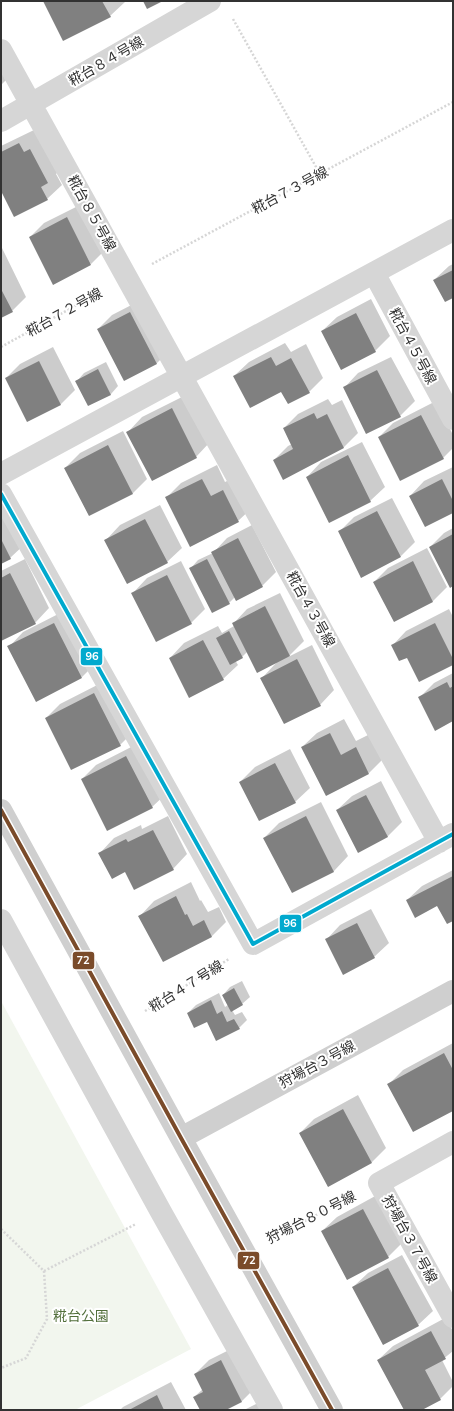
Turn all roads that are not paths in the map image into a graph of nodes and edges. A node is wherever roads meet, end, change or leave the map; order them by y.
1 (210, 1) edge
2 (1, 50) edge
3 (31, 104) junction
4 (1, 121) edge
5 (453, 230) edge
6 (374, 273) junction
7 (182, 376) junction
8 (453, 419) edge
9 (1, 474) edge
10 (1, 494) edge
11 (1, 810) edge
12 (446, 838) edge
13 (1, 920) edge
14 (453, 991) edge
15 (180, 1138) junction
16 (453, 1142) edge
17 (453, 1317) edge
18 (272, 1410) edge
19 (332, 1410) edge

1 - 3 street, 糀台８４号線
2 - 3 street, 糀台８５号線
3 - 4 street, 糀台８４号線
3 - 7 street, 糀台８５号線
5 - 6 street
6 - 7 street
6 - 8 street, 糀台４５号線
7 - 9 street
7 - 12 street, 糀台４３号線
10 - 12 street
11 - 15 street
13 - 18 street
14 - 15 street, 狩場台３号線
15 - 19 street
16 - 17 street, 狩場台３７号線

